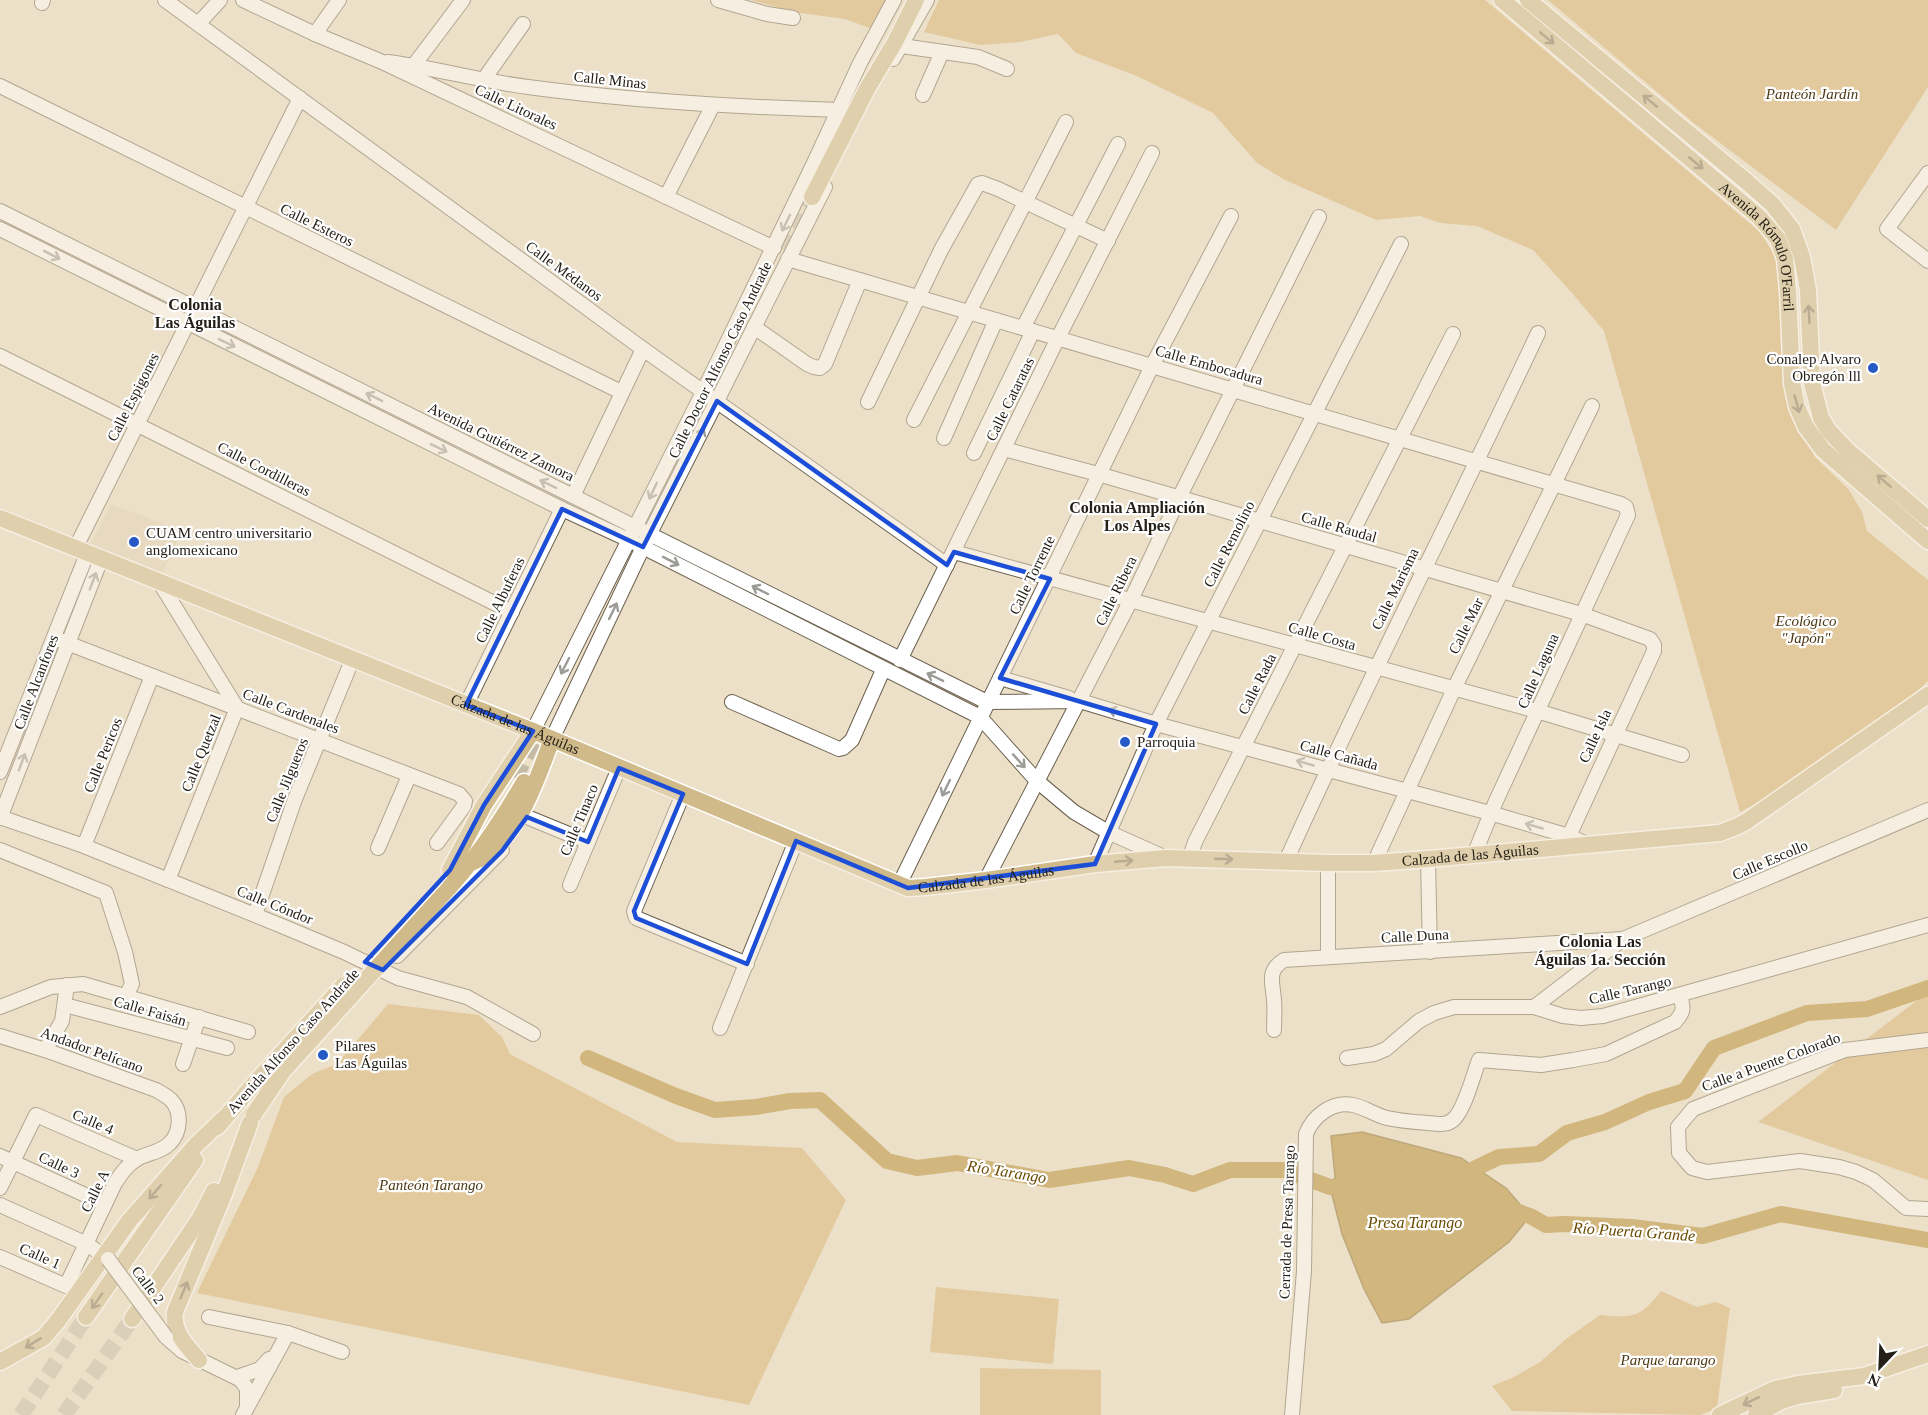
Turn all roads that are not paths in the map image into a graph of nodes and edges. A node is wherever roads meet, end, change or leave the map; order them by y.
1 (165, 0) edge
2 (220, 0) edge
3 (339, 0) edge
4 (463, 0) edge
5 (718, 0) edge
6 (894, 0) edge
7 (905, 0) edge
8 (916, 0) edge
9 (927, 0) edge
10 (1502, 0) edge
11 (1528, 0) edge
12 (251, 1) edge
13 (793, 18) dead end
14 (198, 24) junction
15 (523, 24) dead end
16 (315, 34) junction
17 (902, 46) junction
18 (942, 52) junction
19 (380, 61) junction
20 (414, 65) junction
21 (1007, 69) dead end
22 (484, 79) junction
23 (0, 86) edge
24 (923, 95) dead end
25 (300, 98) junction
26 (713, 105) junction
27 (839, 110) junction
28 (1066, 122) dead end
29 (1118, 144) dead end
30 (1152, 153) dead end
31 (1928, 173) edge
32 (666, 196) junction
33 (1024, 202) junction
34 (246, 208) junction
35 (0, 211) edge
36 (1230, 216) dead end
37 (1319, 217) dead end
38 (1076, 228) junction
39 (0, 229) edge
40 (1108, 241) junction
41 (1401, 244) dead end
42 (774, 248) junction
43 (788, 259) junction
44 (1928, 261) edge
45 (860, 280) junction
46 (919, 297) junction
47 (196, 309) junction
48 (969, 312) junction
49 (996, 320) junction
50 (189, 324) junction
51 (754, 327) junction
52 (1028, 329) junction
53 (1538, 333) dead end
54 (1453, 334) dead end
55 (1058, 338) junction
56 (642, 349) junction
57 (0, 356) edge
58 (1152, 366) junction
59 (1234, 390) junction
60 (621, 392) junction
61 (703, 392) junction
62 (717, 401) junction
63 (867, 402) dead end
64 (1592, 406) dead end
65 (1315, 414) junction
66 (914, 420) dead end
67 (138, 424) junction
68 (944, 438) dead end
69 (1399, 439) junction
70 (1004, 449) junction
71 (974, 453) dead end
72 (1477, 463) junction
73 (1098, 474) junction
74 (1553, 484) junction
75 (573, 496) junction
76 (1179, 498) junction
77 (1621, 504) joint
78 (562, 509) junction
79 (0, 518) edge
80 (1928, 519) edge
81 (1260, 521) junction
82 (632, 534) junction
83 (647, 541) junction
84 (1928, 541) edge
85 (1346, 546) junction
86 (954, 552) junction
87 (88, 554) junction
88 (947, 565) junction
89 (1424, 569) junction
90 (1050, 579) junction
91 (160, 583) junction
92 (1502, 592) junction
93 (1131, 600) junction
94 (513, 612) junction
95 (1581, 614) junction
96 (1208, 621) junction
97 (855, 637) junction
98 (54, 638) junction
99 (68, 644) junction
100 (1294, 645) junction
101 (848, 651) junction
102 (1653, 651) joint
103 (353, 658) junction
104 (900, 660) junction
105 (1375, 668) junction
106 (883, 669) junction
107 (152, 676) junction
108 (1000, 678) junction
109 (1454, 689) junction
110 (1928, 695) edge
111 (1080, 701) junction
112 (732, 702) dead end
113 (987, 702) junction
114 (466, 705) junction
115 (237, 708) junction
116 (1538, 711) junction
117 (980, 717) junction
118 (1156, 724) junction
119 (533, 731) junction
120 (1614, 734) junction
121 (320, 740) junction
122 (555, 741) junction
123 (1244, 746) junction
124 (1682, 755) dead end
125 (619, 768) junction
126 (1327, 770) junction
127 (0, 772) edge
128 (409, 776) junction
129 (1037, 781) junction
130 (1407, 791) junction
131 (682, 794) junction
132 (1928, 810) edge
133 (1490, 813) junction
134 (0, 817) edge
135 (527, 818) junction
136 (1108, 832) junction
137 (1569, 836) junction
138 (796, 841) junction
139 (588, 842) junction
140 (437, 843) dead end
141 (1589, 845) junction
142 (84, 846) junction
143 (378, 848) dead end
144 (0, 850) edge
145 (1474, 855) junction
146 (1190, 857) junction
147 (1166, 858) junction
148 (1428, 859) junction
149 (1286, 861) junction
150 (1374, 862) junction
151 (471, 863) junction
152 (1328, 863) junction
153 (1095, 864) junction
154 (168, 880) junction
155 (446, 880) junction
156 (986, 880) junction
157 (570, 885) dead end
158 (899, 885) junction
159 (255, 915) junction
160 (1928, 925) edge
161 (1623, 939) junction
162 (1430, 952) junction
163 (1328, 957) junction
164 (747, 964) junction
165 (383, 970) junction
166 (67, 985) junction
167 (126, 996) junction
168 (1680, 996) junction
169 (65, 1005) junction
170 (0, 1007) edge
171 (1534, 1007) junction
172 (199, 1017) junction
173 (720, 1028) dead end
174 (1275, 1030) dead end
175 (248, 1032) dead end
176 (533, 1034) dead end
177 (0, 1036) edge
178 (193, 1040) junction
179 (1928, 1040) edge
180 (227, 1048) dead end
181 (45, 1050) junction
182 (1347, 1058) dead end
183 (183, 1064) dead end
184 (171, 1099) joint
185 (252, 1118) junction
186 (223, 1119) junction
187 (7, 1159) edge
188 (137, 1159) junction
189 (0, 1188) edge
190 (105, 1204) junction
191 (0, 1205) edge
192 (1928, 1209) edge
193 (87, 1244) junction
194 (0, 1257) edge
195 (106, 1257) junction
196 (88, 1276) junction
197 (66, 1286) joint
198 (86, 1317) tunnel mouth
199 (208, 1317) dead end
200 (132, 1319) tunnel mouth
201 (285, 1339) junction
202 (342, 1352) dead end
203 (1928, 1354) edge
204 (199, 1360) junction
205 (0, 1362) edge
206 (1928, 1365) edge
207 (237, 1377) junction
208 (1864, 1381) junction
209 (245, 1410) edge
210 (1292, 1415) edge
211 (1720, 1415) edge
212 (1756, 1415) edge

1 - 14 street, Calle Médanos
2 - 14 street
3 - 16 street
4 - 20 street
5 - 13 street
6 - 27 street, Calle Doctor Alfonso Caso Andrade
7 - 8 main road
9 - 17 street, Calle Doctor Alfonso Caso Andrade
10 -> 84 main road, Avenida Rómulo O'Farril
80 -> 11 main road, Avenida Rómulo O'Farril
12 - 16 street, Calle Litorales
14 - 25 street, Calle Médanos
15 - 22 street
16 - 19 street, Calle Litorales
17 - 18 street
17 - 43 street, Calle Doctor Alfonso Caso Andrade
18 - 21 street
18 - 24 street
19 - 20 street, Calle Minas
19 - 32 street, Calle Litorales
20 - 22 street, Calle Minas
22 - 26 street, Calle Minas
23 - 34 street, Calle Esteros
25 - 34 street, Calle Espigones
25 - 56 street, Calle Médanos
26 - 27 street, Calle Minas
26 - 32 street
27 -> 42 street, Calle Doctor Alfonso Caso Andrade
28 - 33 street
29 - 38 street
30 - 40 street, Calle Cataratas
31 - 44 street
32 - 42 street, Calle Litorales
33 - 38 street
33 - 46 street
33 - 48 street
34 - 47 street, Calle Espigones
34 - 60 street, Calle Esteros
35 - 47 street, Avenida Gutiérrez Zamora
36 - 58 street, Calle Torrente
37 - 59 street, Calle Ribera
38 - 40 street
38 - 52 street
39 -> 50 street, Avenida Gutiérrez Zamora
40 - 55 street, Calle Cataratas
41 - 65 street, Calle Remolino
42 - 61 street, Calle Doctor Alfonso Caso Andrade
43 - 45 street, Calle Embocadura
43 - 51 street, Calle Doctor Alfonso Caso Andrade
45 - 46 street, Calle Embocadura
45 - 51 street
46 - 48 street, Calle Embocadura
46 - 63 street
47 - 50 street, Calle Espigones
75 -> 47 street, Avenida Gutiérrez Zamora
48 - 49 street, Calle Embocadura
48 - 66 street
49 - 52 street, Calle Embocadura
49 - 68 street
50 - 67 street, Calle Espigones
50 -> 78 street, Avenida Gutiérrez Zamora
51 - 62 street, Calle Doctor Alfonso Caso Andrade
52 - 55 street, Calle Embocadura
52 - 71 street
53 - 72 street, Calle Marisma
54 - 69 street, Calle Rada
55 - 58 street, Calle Embocadura
55 - 70 street, Calle Cataratas
56 - 60 street
56 - 61 street, Calle Médanos
57 - 67 street, Calle Cordilleras
58 - 59 street, Calle Embocadura
58 - 73 street, Calle Torrente
59 - 65 street, Calle Embocadura
59 - 76 street, Calle Ribera
60 - 75 street
61 - 62 street, Calle Médanos
61 -> 82 street, Calle Doctor Alfonso Caso Andrade
83 -> 62 street, Calle Doctor Alfonso Caso Andrade
62 - 88 street, Calle Médanos
64 - 74 street, Calle Mar
65 - 69 street, Calle Embocadura
65 - 81 street, Calle Remolino
67 - 87 street, Calle Espigones
67 - 94 street, Calle Cordilleras
69 - 72 street, Calle Embocadura
69 - 85 street, Calle Rada
70 - 73 street, Calle Raudal
70 - 86 street, Calle Cataratas
72 - 74 street, Calle Embocadura
72 - 89 street, Calle Marisma
73 - 76 street, Calle Raudal
73 - 90 street, Calle Torrente
74 - 77 street, Calle Embocadura
74 - 92 street, Calle Mar
75 - 82 street, Avenida Gutiérrez Zamora
76 - 81 street, Calle Raudal
76 - 93 street, Calle Ribera
77 - 95 street, Calle Laguna
78 - 82 street, Avenida Gutiérrez Zamora
78 - 94 street, Calle Albuferas
79 - 87 main road, Calzada de las Águilas
81 - 85 street, Calle Raudal
81 - 96 street, Calle Remolino
82 - 83 street, Avenida Gutiérrez Zamora
82 -> 119 street, Calle Doctor Alfonso Caso Andrade
97 -> 83 street, Avenida Gutiérrez Zamora
83 -> 101 street, Avenida Gutiérrez Zamora
122 -> 83 street, Calle Doctor Alfonso Caso Andrade
85 - 89 street, Calle Raudal
85 - 100 street, Calle Rada
86 - 88 street, Calle Cataratas
86 - 90 street, Calle Costa
87 - 91 main road, Calzada de las Águilas
87 - 98 street, Calle Alcanfores
99 -> 87 street, Calle Alcanfores
88 - 104 street, Calle Cataratas
89 - 92 street, Calle Raudal
89 - 105 street, Calle Marisma
90 - 93 street, Calle Costa
90 - 108 street, Calle Torrente
91 - 103 main road, Calzada de las Águilas
91 - 115 street, Calle Quetzal
92 - 95 street, Calle Raudal
92 - 109 street, Calle Mar
93 - 96 street, Calle Costa
93 - 111 street, Calle Ribera
94 - 114 street, Calle Albuferas
95 - 102 street, Calle Raudal
95 - 116 street, Calle Laguna
96 - 100 street, Calle Costa
96 - 118 street, Calle Remolino
97 - 101 street
97 - 104 street, Avenida Gutiérrez Zamora
98 - 99 street, Calle Cardenales
98 - 127 street, Calle Alcanfores
99 - 107 street, Calle Cardenales
134 -> 99 street, Calle Alcanfores
100 - 105 street, Calle Costa
100 - 123 street, Calle Rada
101 - 106 street, Avenida Gutiérrez Zamora
102 - 120 street, Calle Isla
103 - 114 main road, Calzada de las Águilas
103 - 121 street, Calle Jilgueros
113 -> 104 street, Avenida Gutiérrez Zamora
105 - 109 street, Calle Costa
105 - 126 street, Calle Marisma
106 - 112 street
106 - 117 street, Avenida Gutiérrez Zamora
107 - 115 street, Calle Cardenales
107 - 142 street, Calle Pericos
108 - 111 street, Calle Cañada
108 - 113 street, Calle Torrente
109 - 116 street, Calle Costa
109 - 130 street, Calle Mar
110 - 141 main road, Calzada de las Águilas
111 - 113 street, Calle Cañada
118 -> 111 street, Calle Cañada
111 - 129 street, Calle Ribera
113 - 117 street, Calle Torrente
114 - 119 main road, Calzada de las Águilas
115 - 121 street, Calle Cardenales
115 - 154 street, Calle Quetzal
116 - 120 street, Calle Costa
116 - 133 street, Calle Laguna
117 -> 129 street
117 -> 158 street, Calle Torrente
118 - 123 street, Calle Cañada
118 - 136 street, Calle Remolino
119 - 122 main road, Calzada de las Águilas
119 - 155 main road
120 - 124 street, Calle Costa
120 - 137 street, Calle Isla
121 - 128 street, Calle Cardenales
121 - 159 street, Calle Jilgueros
122 - 125 main road, Calzada de las Águilas
122 - 135 street, Avenida Alfonso Caso Andrade
122 - 151 main road
126 -> 123 street, Calle Cañada
123 - 146 street, Calle Rada
125 - 131 main road, Calzada de las Águilas
125 - 139 street, Calle Tinaco
126 - 130 street, Calle Cañada
126 - 149 street, Calle Marisma
128 - 140 street, Calle Cardenales
128 - 143 street
129 - 136 street
129 - 156 street, Calle Ribera
130 - 133 street, Calle Cañada
130 - 150 street, Calle Mar
131 - 138 main road, Calzada de las Águilas
131 - 164 street
132 - 161 street, Calle Escollo
137 -> 133 street, Calle Cañada
133 - 145 street, Calle Laguna
134 - 142 street, Calle Cóndor
135 - 139 street
135 - 165 street, Avenida Alfonso Caso Andrade
136 - 147 street
136 - 153 street, Calle Remolino
137 - 141 street, Calle Cañada
138 - 158 main road, Calzada de las Águilas
138 - 164 street
139 - 157 street, Calle Tinaco
141 - 145 main road, Calzada de las Águilas
142 - 154 street, Calle Cóndor
144 - 167 street
145 - 148 main road, Calzada de las Águilas
146 - 147 main road, Calzada de las Águilas
146 -> 149 main road, Calzada de las Águilas
153 -> 147 main road, Calzada de las Águilas
148 - 150 main road, Calzada de las Águilas
148 - 162 street
149 - 152 main road, Calzada de las Águilas
150 - 152 main road, Calzada de las Águilas
151 - 155 main road, Avenida Alfonso Caso Andrade
151 - 155 main road, Avenida Alfonso Caso Andrade
152 - 163 street
153 - 156 main road, Calzada de las Águilas
154 - 159 street, Calle Cóndor
155 - 185 main road, Avenida Alfonso Caso Andrade, bridge
155 - 186 main road, Avenida Alfonso Caso Andrade, bridge
156 - 158 main road, Calzada de las Águilas
159 - 165 street, Calle Cóndor
160 - 168 street, Calle Tarango
161 - 162 street, Calle Duna
161 - 171 street
162 - 163 street, Calle Duna
163 - 174 street, Calle Duna
164 - 173 street
165 - 176 street, Calle Cóndor
166 - 167 street
166 - 169 street
166 - 170 street
167 - 172 street
168 - 171 street, Calle Tarango
168 - 210 street, Cerrada de Presa Tarango
169 - 178 street, Calle Faisán
169 - 181 street
171 - 182 street, Calle Tarango
172 - 175 street
172 - 178 street
177 - 181 street, Andador Pelícano
178 - 180 street, Calle Faisán
178 - 183 street
179 - 192 street, Calle a Puente Colorado
181 - 184 street, Andador Pelícano
184 - 188 street, Calle A
185 - 200 main road, Avenida Alfonso Caso Andrade
204 -> 185 main road
186 -> 195 main road
186 -> 198 main road, Avenida Alfonso Caso Andrade
187 - 188 street, Calle 4
187 - 189 street
187 - 190 street, Calle 3
188 - 190 street, Calle A
190 - 193 street, Calle A
191 - 193 street, Calle 2
193 - 195 street, Calle 2
193 - 196 street
193 - 197 street, Calle A
194 - 197 street, Calle 1
195 - 196 main road
195 - 204 street, Calle 2, bridge
196 -> 205 main road
199 - 201 street
201 - 202 street
201 - 207 street
201 - 209 street
203 - 208 main road
204 - 207 street, Calle 2
206 - 208 main road
207 - 209 street
208 -> 211 main road
208 - 212 main road

